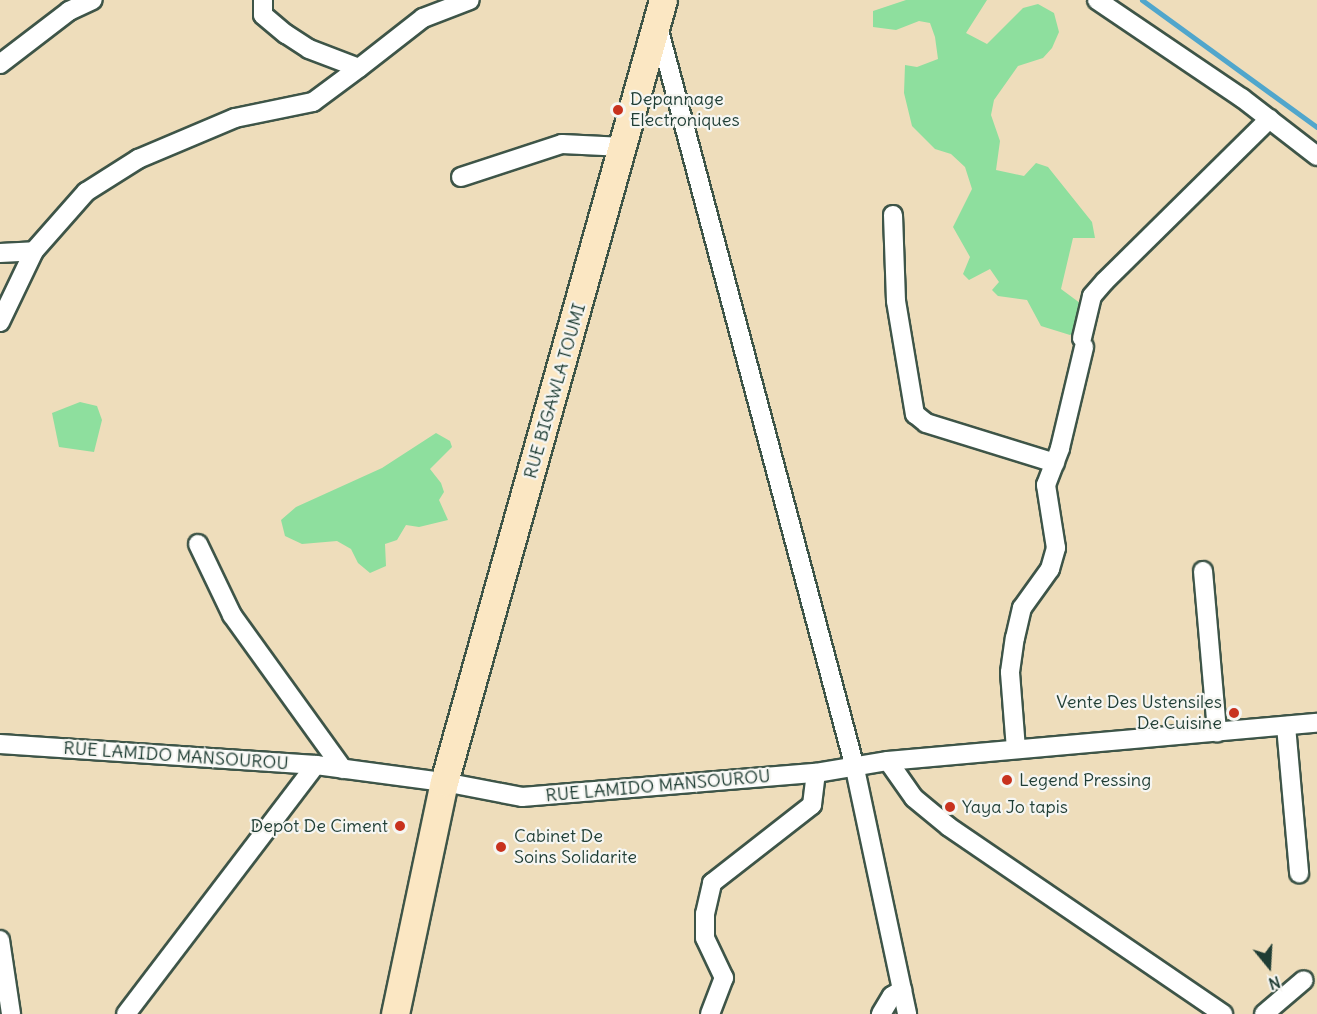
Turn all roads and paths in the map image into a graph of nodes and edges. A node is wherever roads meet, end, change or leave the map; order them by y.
1 (93, 0) edge
2 (263, 0) edge
3 (470, 0) edge
4 (663, 0) edge
5 (1097, 0) edge
6 (657, 26) junction
7 (0, 64) edge
8 (359, 68) junction
9 (1269, 119) junction
10 (624, 147) junction
11 (1317, 156) edge
12 (461, 177) dead end
13 (893, 215) dead end
14 (34, 250) junction
15 (0, 253) edge
16 (0, 322) edge
17 (1055, 463) junction
18 (198, 544) dead end
19 (1203, 570) dead end
20 (1317, 723) edge
21 (1286, 726) junction
22 (1217, 732) junction
23 (0, 744) edge
24 (1016, 749) junction
25 (888, 761) junction
26 (854, 764) junction
27 (316, 765) junction
28 (343, 769) junction
29 (816, 773) junction
30 (444, 782) junction
31 (1299, 873) dead end
32 (0, 940) edge
33 (1304, 980) dead end
34 (902, 990) junction
35 (11, 1014) edge
36 (126, 1014) edge
37 (395, 1014) edge
38 (710, 1014) edge
39 (880, 1014) edge
40 (907, 1014) edge
41 (1223, 1014) edge
42 (1264, 1014) edge

1 - 7 street
2 - 8 street
3 - 8 street
4 - 6 street, RUE BIGAWLA TOUMI
5 - 9 street
6 - 10 street, RUE BIGAWLA TOUMI
6 - 26 street
8 - 14 street
9 - 11 street
9 - 17 street
10 - 12 street
10 - 30 street, RUE BIGAWLA TOUMI
13 - 17 street
14 - 15 street
14 - 16 street
17 - 24 street
18 - 28 street
19 - 22 street
20 - 21 street, RUE LAMIDO MANSOUROU
21 - 22 street, RUE LAMIDO MANSOUROU
21 - 31 street
22 - 24 street, RUE LAMIDO MANSOUROU
23 - 27 street, RUE LAMIDO MANSOUROU
24 - 25 street, RUE LAMIDO MANSOUROU
25 - 26 street, RUE LAMIDO MANSOUROU
25 - 41 street
26 - 29 street, RUE LAMIDO MANSOUROU
26 - 34 street
27 - 28 street, RUE LAMIDO MANSOUROU
27 - 36 street
28 - 30 street, RUE LAMIDO MANSOUROU
29 - 30 street, RUE LAMIDO MANSOUROU
29 - 38 street
30 - 37 street, RUE BIGAWLA TOUMI
32 - 35 street
33 - 42 street
34 - 39 street
34 - 40 street

